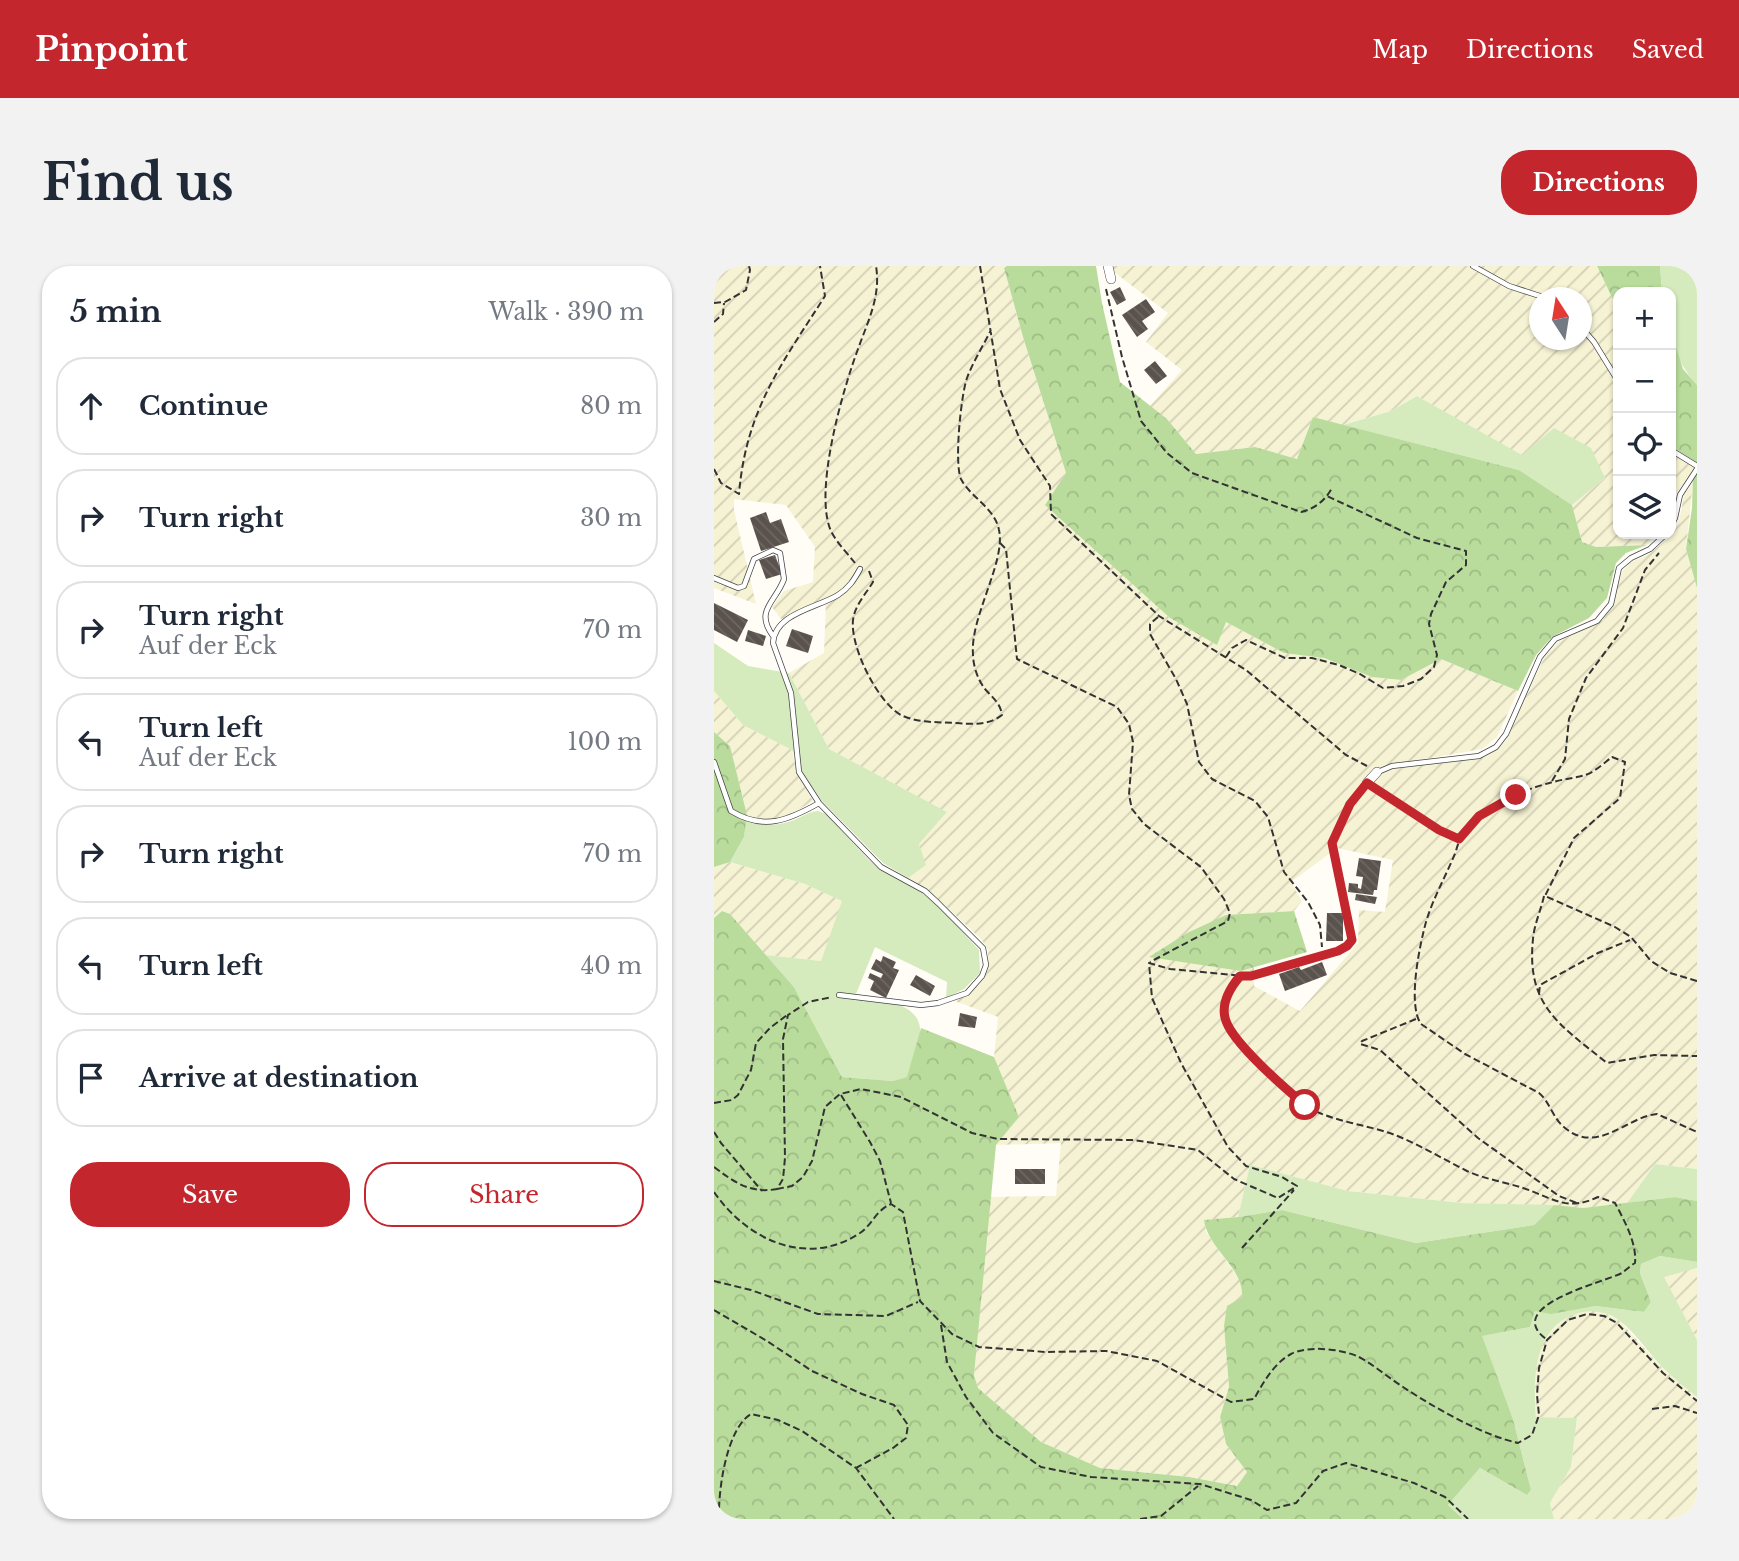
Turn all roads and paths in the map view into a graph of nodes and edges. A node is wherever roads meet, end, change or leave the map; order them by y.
1 (749, 266) edge
2 (820, 266) edge
3 (876, 266) edge
4 (980, 266) edge
5 (1108, 266) edge
6 (1473, 266) edge
7 (1111, 279) joint
8 (1529, 292) edge
9 (724, 302) junction
10 (714, 303) edge
11 (714, 322) edge
12 (991, 330) junction
13 (1592, 340) edge
14 (1613, 373) edge
15 (1676, 453) edge
16 (1697, 468) edge
17 (714, 469) edge
18 (1332, 488) dead end
19 (1327, 496) junction
20 (1676, 513) edge
21 (1661, 539) edge
22 (1664, 539) edge
23 (1000, 543) junction
24 (860, 569) junction
25 (714, 578) edge
26 (1159, 616) junction
27 (774, 636) junction
28 (1227, 657) junction
29 (714, 762) edge
30 (1377, 772) junction
31 (1552, 782) junction
32 (1367, 783) junction
33 (819, 803) junction
34 (1459, 839) junction
35 (1545, 896) junction
36 (1632, 939) junction
37 (1322, 955) junction
38 (1149, 963) junction
39 (1240, 976) junction
40 (1251, 976) joint
41 (1697, 981) edge
42 (839, 995) joint
43 (1539, 995) junction
44 (788, 1014) junction
45 (1417, 1018) junction
46 (1697, 1056) edge
47 (840, 1094) junction
48 (714, 1104) edge
49 (714, 1132) edge
50 (1697, 1132) edge
51 (714, 1167) edge
52 (1297, 1186) junction
53 (777, 1189) junction
54 (714, 1192) edge
55 (763, 1192) junction
56 (891, 1204) junction
57 (1581, 1205) junction
58 (1242, 1248) dead end
59 (714, 1280) edge
60 (920, 1301) junction
61 (714, 1310) edge
62 (941, 1324) junction
63 (1547, 1340) junction
64 (1697, 1401) edge
65 (1652, 1409) dead end
66 (1697, 1413) edge
67 (856, 1468) junction
68 (1200, 1484) junction
69 (1697, 1512) edge
70 (719, 1519) edge
71 (894, 1519) edge
72 (1140, 1519) edge
73 (1468, 1519) edge
74 (1691, 1519) edge

1 - 9 path
2 - 17 path
3 - 24 path
4 - 12 path
5 - 7 street
6 - 8 lane
7 - 19 path
9 - 10 path
9 - 11 path
12 - 23 path
12 - 26 path
13 - 14 lane
15 - 16 lane
16 - 20 lane
18 - 19 path
19 - 28 path
21 - 30 lane
22 - 31 path
23 - 24 path
23 - 38 path
24 - 27 lane
25 - 27 lane
26 - 28 path
26 - 37 path
27 - 33 lane
28 - 30 path
29 - 33 lane
30 - 32 street
31 - 34 path
31 - 35 path
32 - 34 path
32 - 37 lane
33 - 42 lane
34 - 45 path
35 - 36 path
35 - 43 path
36 - 41 path
36 - 43 path
37 - 40 lane
38 - 39 path
38 - 52 path
39 - 40 path
39 - 57 path
42 - 44 path
43 - 46 path
44 - 48 path
44 - 53 path
45 - 50 path
45 - 57 path
47 - 52 path
47 - 53 path
47 - 56 path
49 - 55 path
51 - 55 path
52 - 58 path
53 - 55 path
54 - 56 path
56 - 60 path
57 - 63 path
59 - 60 path
60 - 62 path
61 - 67 path
62 - 63 path
62 - 68 path
63 - 64 path
65 - 66 path
67 - 70 path
67 - 71 path
68 - 72 path
68 - 73 path
69 - 74 path

